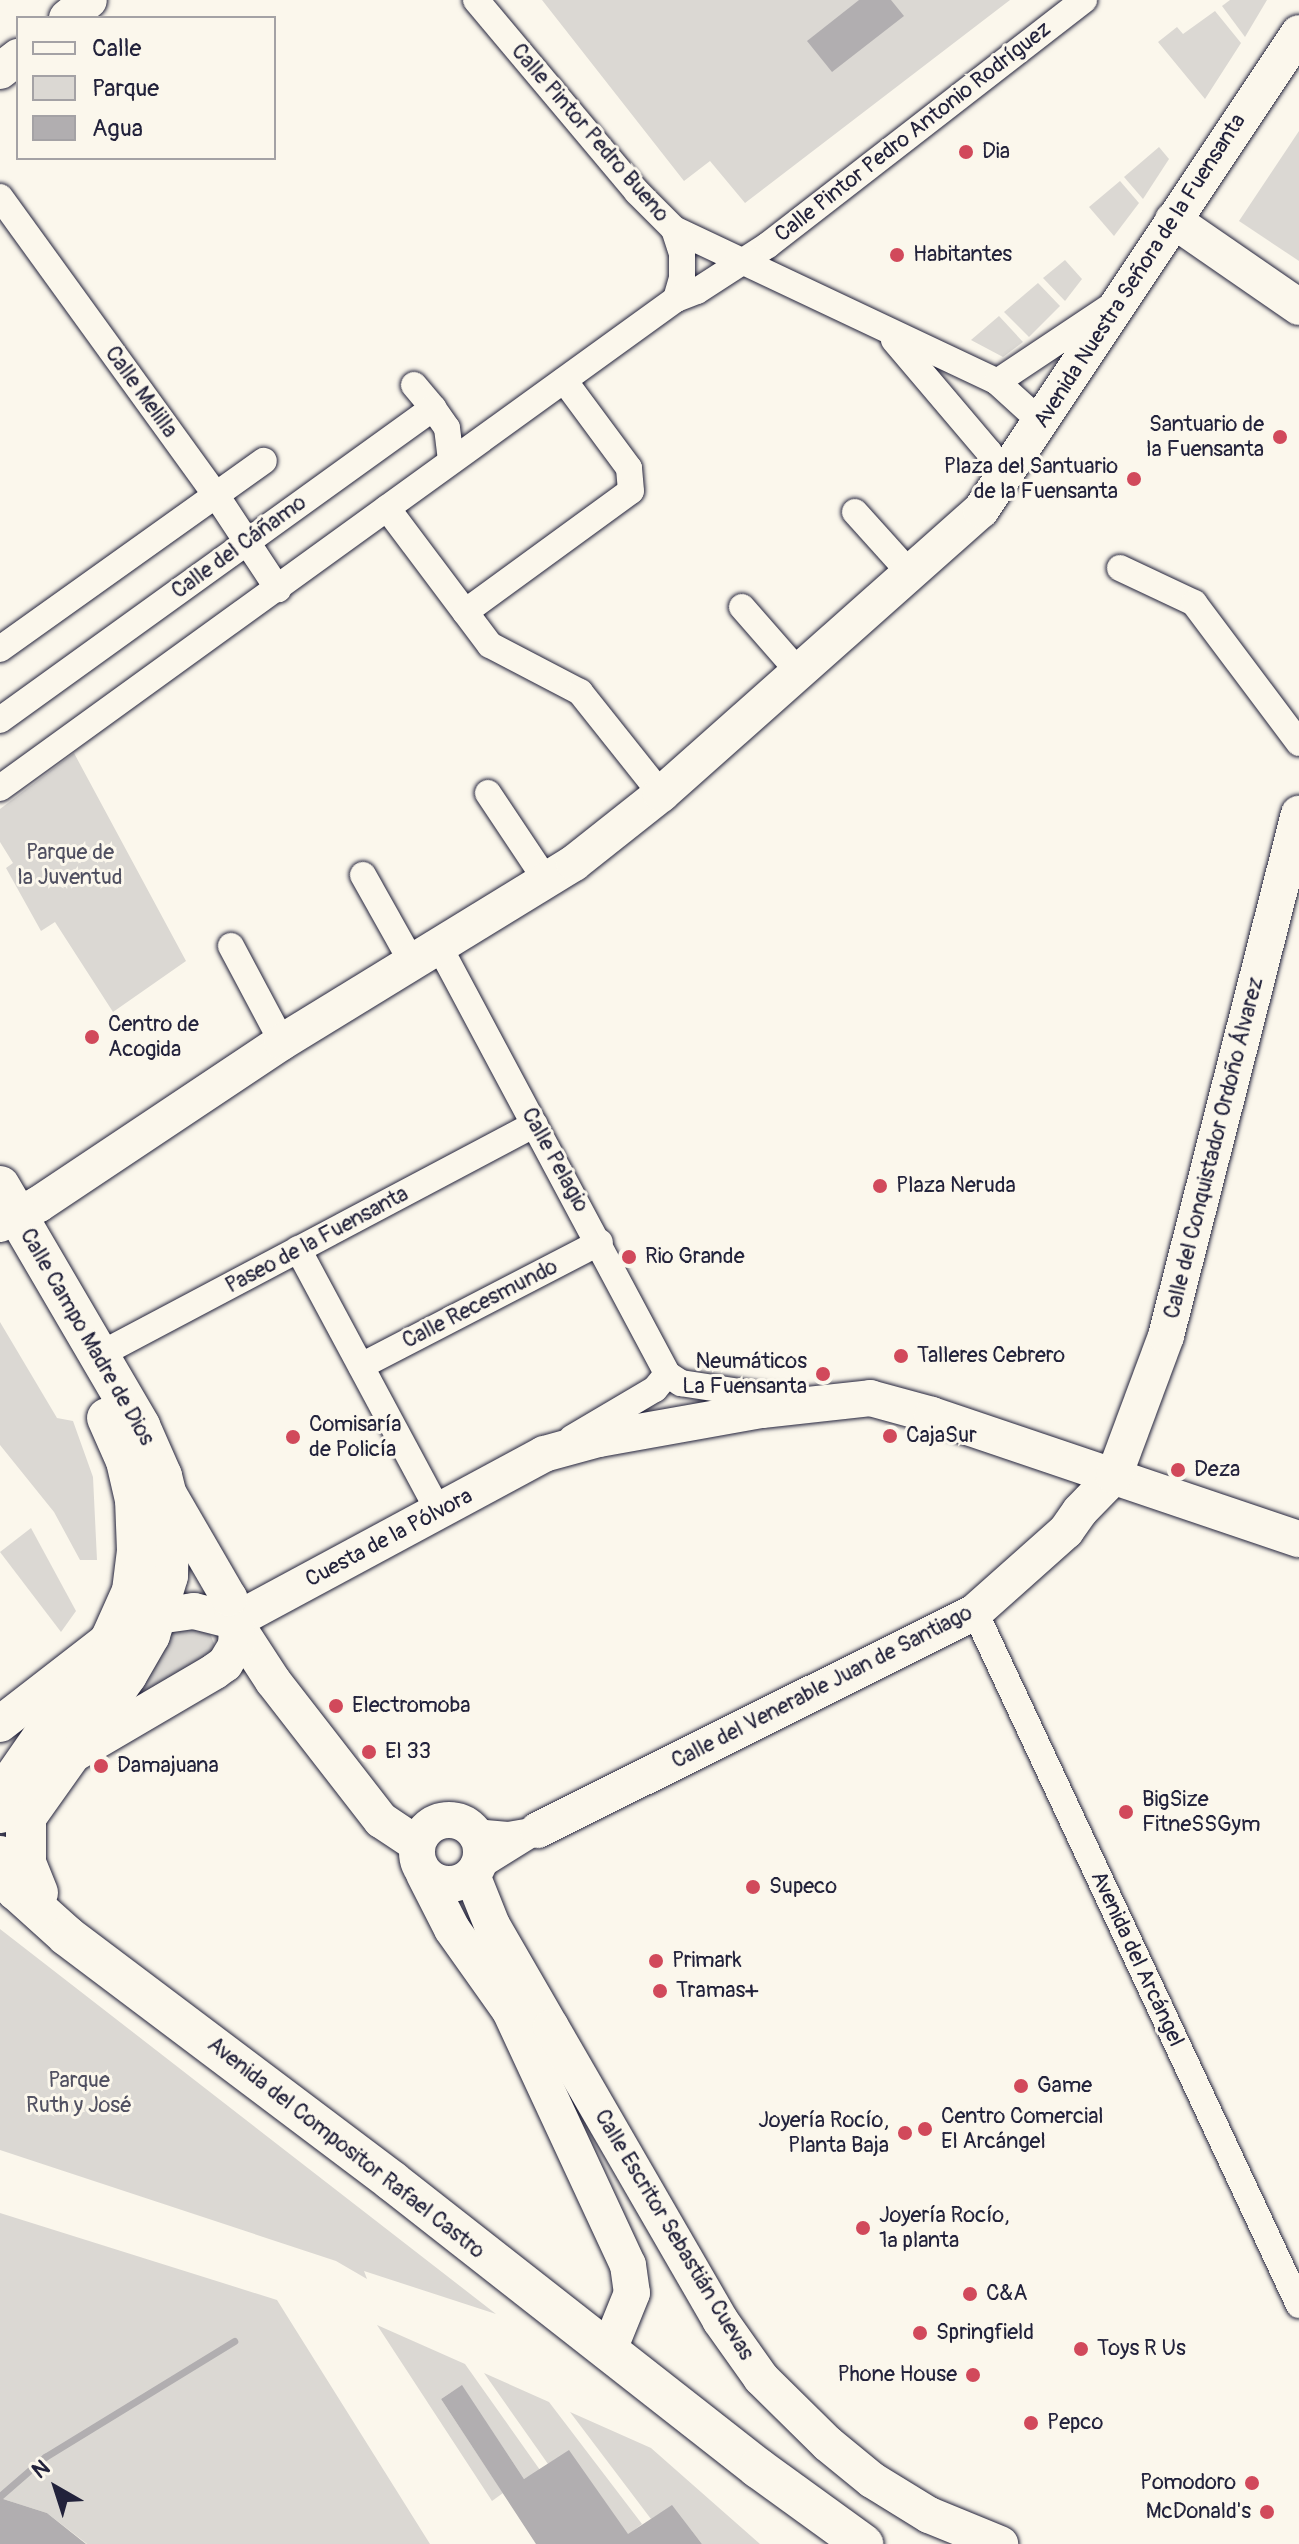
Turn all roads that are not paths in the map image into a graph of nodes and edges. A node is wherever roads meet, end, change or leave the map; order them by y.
1 (89, 0) edge
2 (476, 0) edge
3 (1084, 0) edge
4 (69, 16) edge
5 (1299, 33) edge
6 (16, 59) edge
7 (0, 71) edge
8 (0, 197) edge
9 (1173, 220) junction
10 (674, 229) junction
11 (741, 263) junction
12 (676, 299) junction
13 (1121, 299) junction
14 (1299, 307) edge
15 (889, 334) junction
16 (564, 380) junction
17 (997, 382) junction
18 (414, 385) dead end
19 (433, 408) junction
20 (1041, 422) junction
21 (264, 461) dead end
22 (451, 461) junction
23 (1002, 482) junction
24 (216, 495) junction
25 (387, 508) junction
26 (855, 512) dead end
27 (245, 542) junction
28 (1120, 568) dead end
29 (909, 572) junction
30 (278, 589) junction
31 (742, 607) dead end
32 (465, 612) junction
33 (0, 649) edge
34 (799, 672) junction
35 (0, 720) edge
36 (1299, 743) edge
37 (0, 788) edge
38 (488, 793) dead end
39 (661, 794) junction
40 (1299, 814) edge
41 (363, 875) dead end
42 (546, 880) junction
43 (231, 946) dead end
44 (426, 956) junction
45 (271, 1049) junction
46 (535, 1124) junction
47 (4, 1217) edge
48 (600, 1242) junction
49 (298, 1249) junction
50 (99, 1355) junction
51 (361, 1366) junction
52 (667, 1374) junction
53 (815, 1404) junction
54 (544, 1454) junction
55 (1114, 1476) junction
56 (167, 1491) junction
57 (439, 1512) junction
58 (1299, 1539) edge
59 (975, 1612) junction
60 (158, 1616) junction
61 (234, 1621) junction
62 (111, 1638) junction
63 (0, 1724) edge
64 (66, 1759) junction
65 (11, 1812) edge
66 (538, 1830) junction
67 (474, 1832) junction
68 (0, 1856) edge
69 (421, 1859) junction
70 (474, 1872) junction
71 (0, 1892) edge
72 (67, 1936) junction
73 (1299, 2305) edge
74 (615, 2358) junction
75 (817, 2544) edge
76 (863, 2544) edge
77 (1000, 2544) edge

1 - 4 street
2 - 10 street, Calle Pintor Pedro Bueno
3 - 11 street, Calle Pintor Pedro Antonio Rodríguez
5 - 9 street, Avenida Nuestra Señora de la Fuensanta
6 - 7 street
8 - 24 street, Calle Melilla
9 - 13 street, Avenida Nuestra Señora de la Fuensanta
9 - 14 street
10 - 11 street, Calle Pintor Pedro Bueno
10 - 12 street
11 - 12 street
11 - 15 street, Calle Pintor Pedro Bueno
12 - 16 street
13 - 17 street
13 - 20 street, Avenida Nuestra Señora de la Fuensanta
15 - 17 street, Calle Pintor Pedro Bueno
15 - 23 street, Calle Pintor Pedro Bueno
16 - 22 street
16 - 32 street
17 - 20 street, Calle Pintor Pedro Bueno
18 - 19 street
19 - 22 street
19 - 27 street, Calle del Cáñamo
20 - 23 street, Avenida Nuestra Señora de la Fuensanta
21 - 24 street
22 - 25 street
23 - 29 street, Avenida Nuestra Señora de la Fuensanta
24 - 27 street, Calle Melilla
24 - 33 street
25 - 30 street
25 - 32 street
26 - 29 street
27 - 30 street, Calle Melilla
27 - 35 street, Calle del Cáñamo
28 - 36 street
29 - 34 street, Avenida Nuestra Señora de la Fuensanta
30 - 37 street
31 - 34 street
32 - 39 street
34 - 39 street, Avenida Nuestra Señora de la Fuensanta
38 - 42 street
39 - 42 street, Avenida Nuestra Señora de la Fuensanta
40 - 55 street, Calle del Conquistador Ordoño Álvarez
41 - 44 street
42 - 44 street, Avenida Nuestra Señora de la Fuensanta
43 - 45 street
44 - 45 street, Avenida Nuestra Señora de la Fuensanta
44 - 46 street, Calle Pelagio
45 - 47 street, Avenida Nuestra Señora de la Fuensanta
46 - 48 street, Calle Pelagio
46 - 49 street, Paseo de la Fuensanta
47 - 50 main road, Calle Campo Madre de Dios
47 - 62 main road, Calle Campo Madre de Dios
48 - 51 street, Calle Recesmundo
48 - 52 street, Calle Pelagio
49 - 50 street, Paseo de la Fuensanta
49 - 51 street
50 - 56 main road, Calle Campo Madre de Dios
51 - 57 street
52 - 53 street, Cuesta de la Pólvora
52 - 54 street, Cuesta de la Pólvora
53 - 54 street, Cuesta de la Pólvora
53 - 55 street, Cuesta de la Pólvora
54 - 57 street, Cuesta de la Pólvora
55 - 58 street, Cuesta de la Pólvora
55 - 59 street, Calle del Venerable Juan de Santiago
56 - 60 main road, Calle Campo Madre de Dios
56 - 61 street, Calle Campo Madre de Dios
57 - 61 street, Cuesta de la Pólvora
59 - 66 street, Calle del Venerable Juan de Santiago
59 - 73 street, Avenida del Arcángel
60 - 61 street
60 - 62 street
60 - 64 main road, Calle Campo Madre de Dios
61 - 64 street
61 - 69 street, Calle Escritor Sebastián Cuevas
62 - 63 street
62 - 65 main road, Calle Campo Madre de Dios
64 - 65 main road, Calle Campo Madre de Dios
65 - 72 main road, Calle Campo Madre de Dios
66 - 67 street, Calle del Venerable Juan de Santiago
66 - 70 street, Calle del Venerable Juan de Santiago
67 - 69 street
67 - 70 street
68 - 72 main road
69 - 70 street
69 - 74 street, Calle Escritor Sebastián Cuevas
70 - 77 street, Calle Escritor Sebastián Cuevas
71 - 72 street
72 - 74 main road, Avenida del Compositor Rafael Castro
74 - 75 main road, Avenida del Compositor Rafael Castro
74 - 76 main road, Avenida del Compositor Rafael Castro

